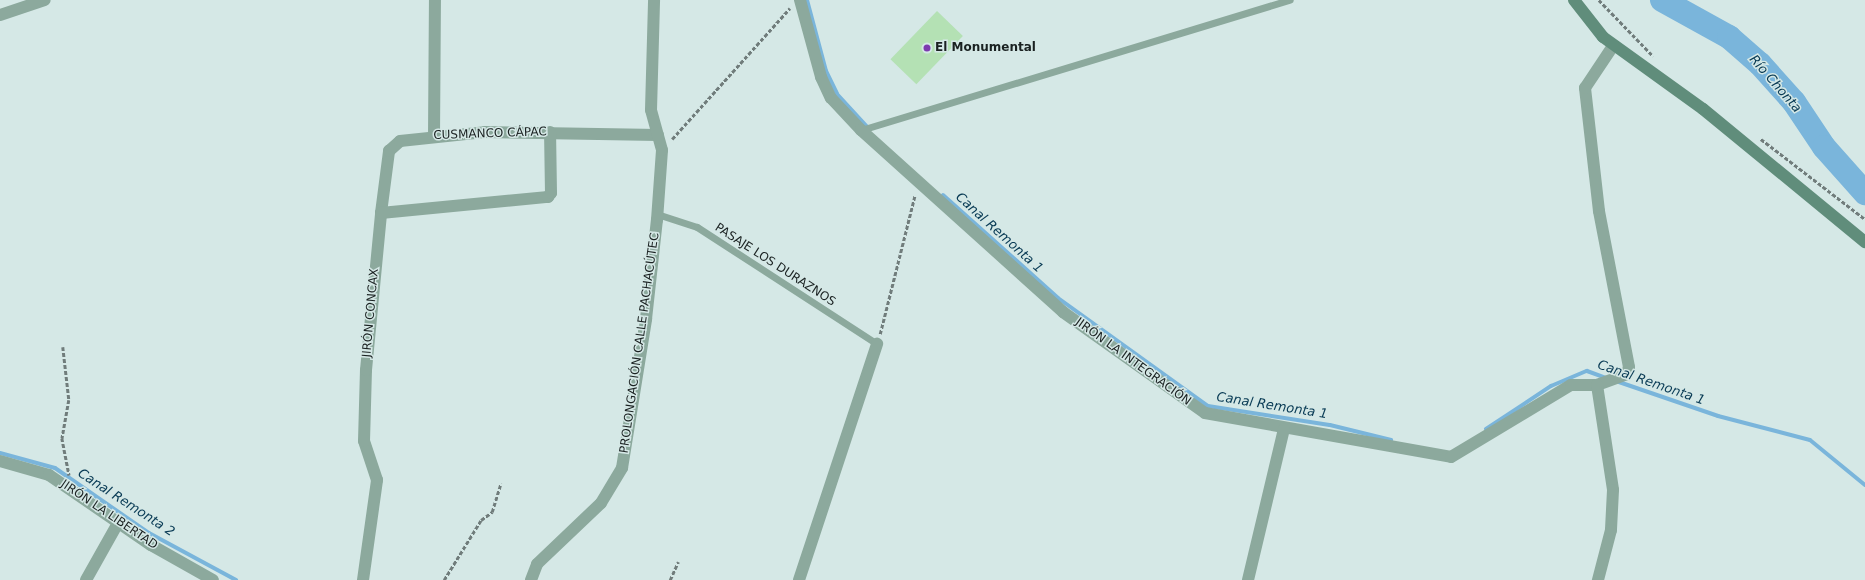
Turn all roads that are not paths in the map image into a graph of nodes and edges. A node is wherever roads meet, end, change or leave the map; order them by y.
1 (45, 0) edge
2 (435, 0) edge
3 (654, 0) edge
4 (1290, 0) edge
5 (1574, 0) edge
6 (796, 3) edge
7 (0, 16) edge
8 (1613, 46) junction
9 (860, 130) junction
10 (550, 132) junction
11 (658, 135) junction
12 (434, 136) junction
13 (381, 213) junction
14 (657, 214) junction
15 (1865, 242) edge
16 (877, 344) joint
17 (1597, 385) junction
18 (1284, 429) junction
19 (0, 461) edge
20 (118, 523) junction
21 (210, 579) edge
22 (86, 580) edge
23 (363, 580) edge
24 (531, 580) edge
25 (799, 580) edge
26 (1248, 580) edge
27 (1598, 580) edge

1 - 7 street
2 - 12 street
3 - 11 street, PROLONGACIÓN CALLE PACHACÚTEC
4 - 9 lane
5 - 8 main road
6 - 9 street, JIRÓN LA INTEGRACIÓN
8 - 15 main road
8 - 17 street, JIRÓN LA INTEGRACIÓN
9 - 18 street, JIRÓN LA INTEGRACIÓN
10 - 11 street, CUSMANCO CÁPAC
10 - 12 street, CUSMANCO CÁPAC
10 - 13 street
11 - 14 street, PROLONGACIÓN CALLE PACHACÚTEC
12 - 13 street, CUSMANCO CÁPAC
13 - 23 street, JIRÓN CONCAX
14 - 16 lane, PASAJE LOS DURAZNOS
14 - 24 street, PROLONGACIÓN CALLE PACHACÚTEC
16 - 25 street
17 - 18 street, JIRÓN LA INTEGRACIÓN
17 - 27 street
18 - 26 street
19 - 20 street, JIRÓN LA LIBERTAD
20 - 21 street, JIRÓN LA LIBERTAD
20 - 22 street

